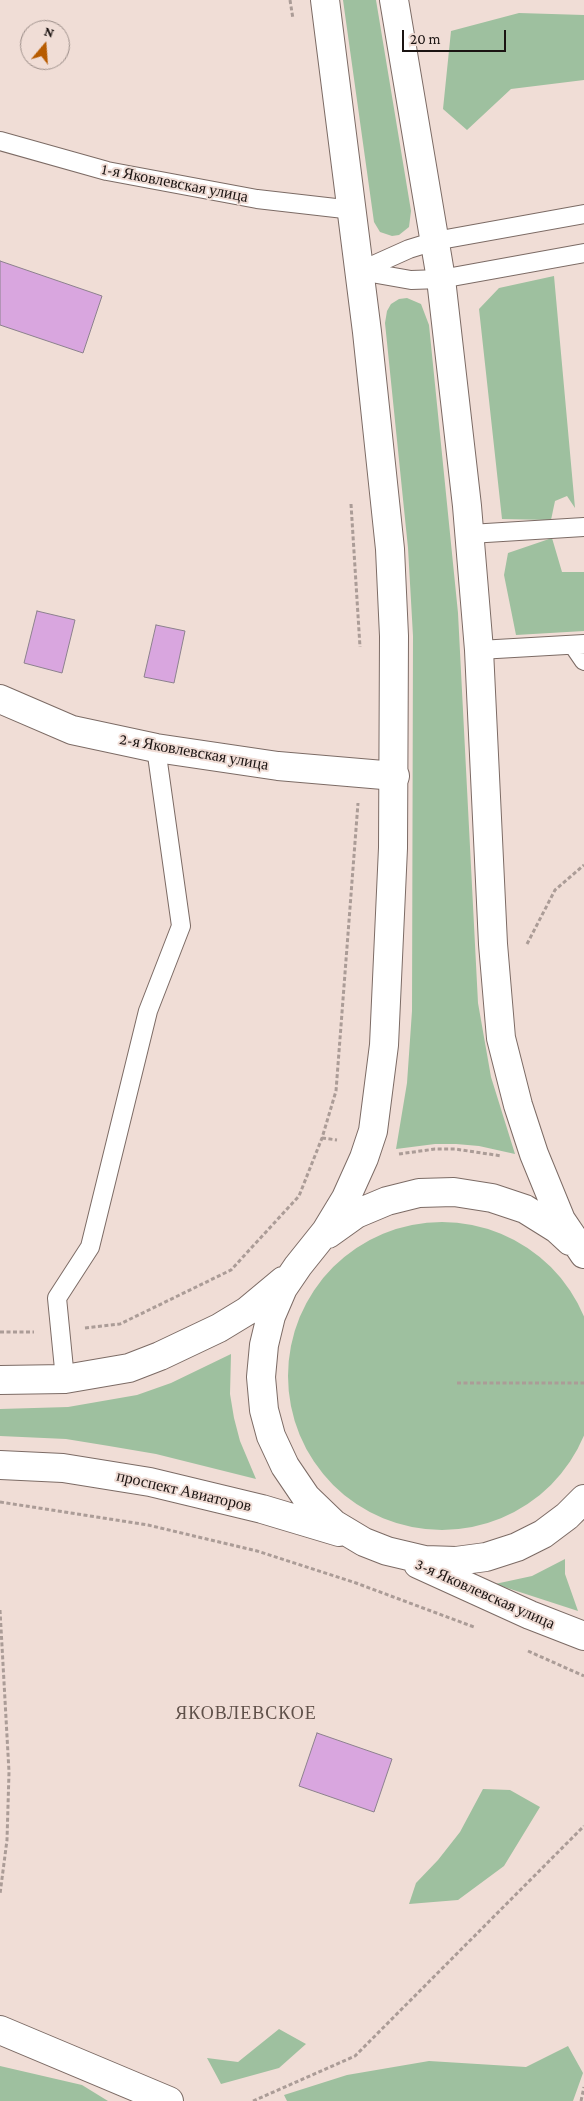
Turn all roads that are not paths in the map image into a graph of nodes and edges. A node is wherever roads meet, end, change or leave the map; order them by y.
1 (325, 0) edge
2 (394, 0) edge
3 (0, 141) edge
4 (353, 210) junction
5 (584, 214) edge
6 (435, 240) junction
7 (584, 253) edge
8 (360, 271) junction
9 (441, 279) junction
10 (584, 527) edge
11 (470, 534) junction
12 (579, 644) edge
13 (479, 650) junction
14 (584, 661) edge
15 (0, 699) edge
16 (156, 748) junction
17 (395, 776) junction
18 (583, 1252) edge
19 (305, 1257) junction
20 (65, 1379) junction
21 (0, 1380) edge
22 (0, 1465) edge
23 (584, 1499) edge
24 (375, 1546) junction
25 (584, 1636) edge
26 (0, 2030) edge
27 (169, 2101) edge

1 - 4 main road
2 - 6 main road
3 - 4 lane, 1-я Яковлевская улица
4 - 8 main road
5 - 6 lane
6 - 8 lane
6 - 9 main road
7 - 9 lane
8 - 9 lane
8 - 17 main road
9 - 11 main road
10 - 11 lane
11 - 13 main road
12 - 13 lane
12 - 14 lane
13 - 18 main road
15 - 16 main road, 2-я Яковлевская улица
16 - 17 main road, 2-я Яковлевская улица
16 - 20 lane
17 - 19 main road
18 - 19 main road
19 - 20 main road
19 - 24 main road
20 - 21 main road
22 - 24 main road, проспект Авиаторов
23 - 24 main road
24 - 25 main road, 3-я Яковлевская улица
26 - 27 main road

